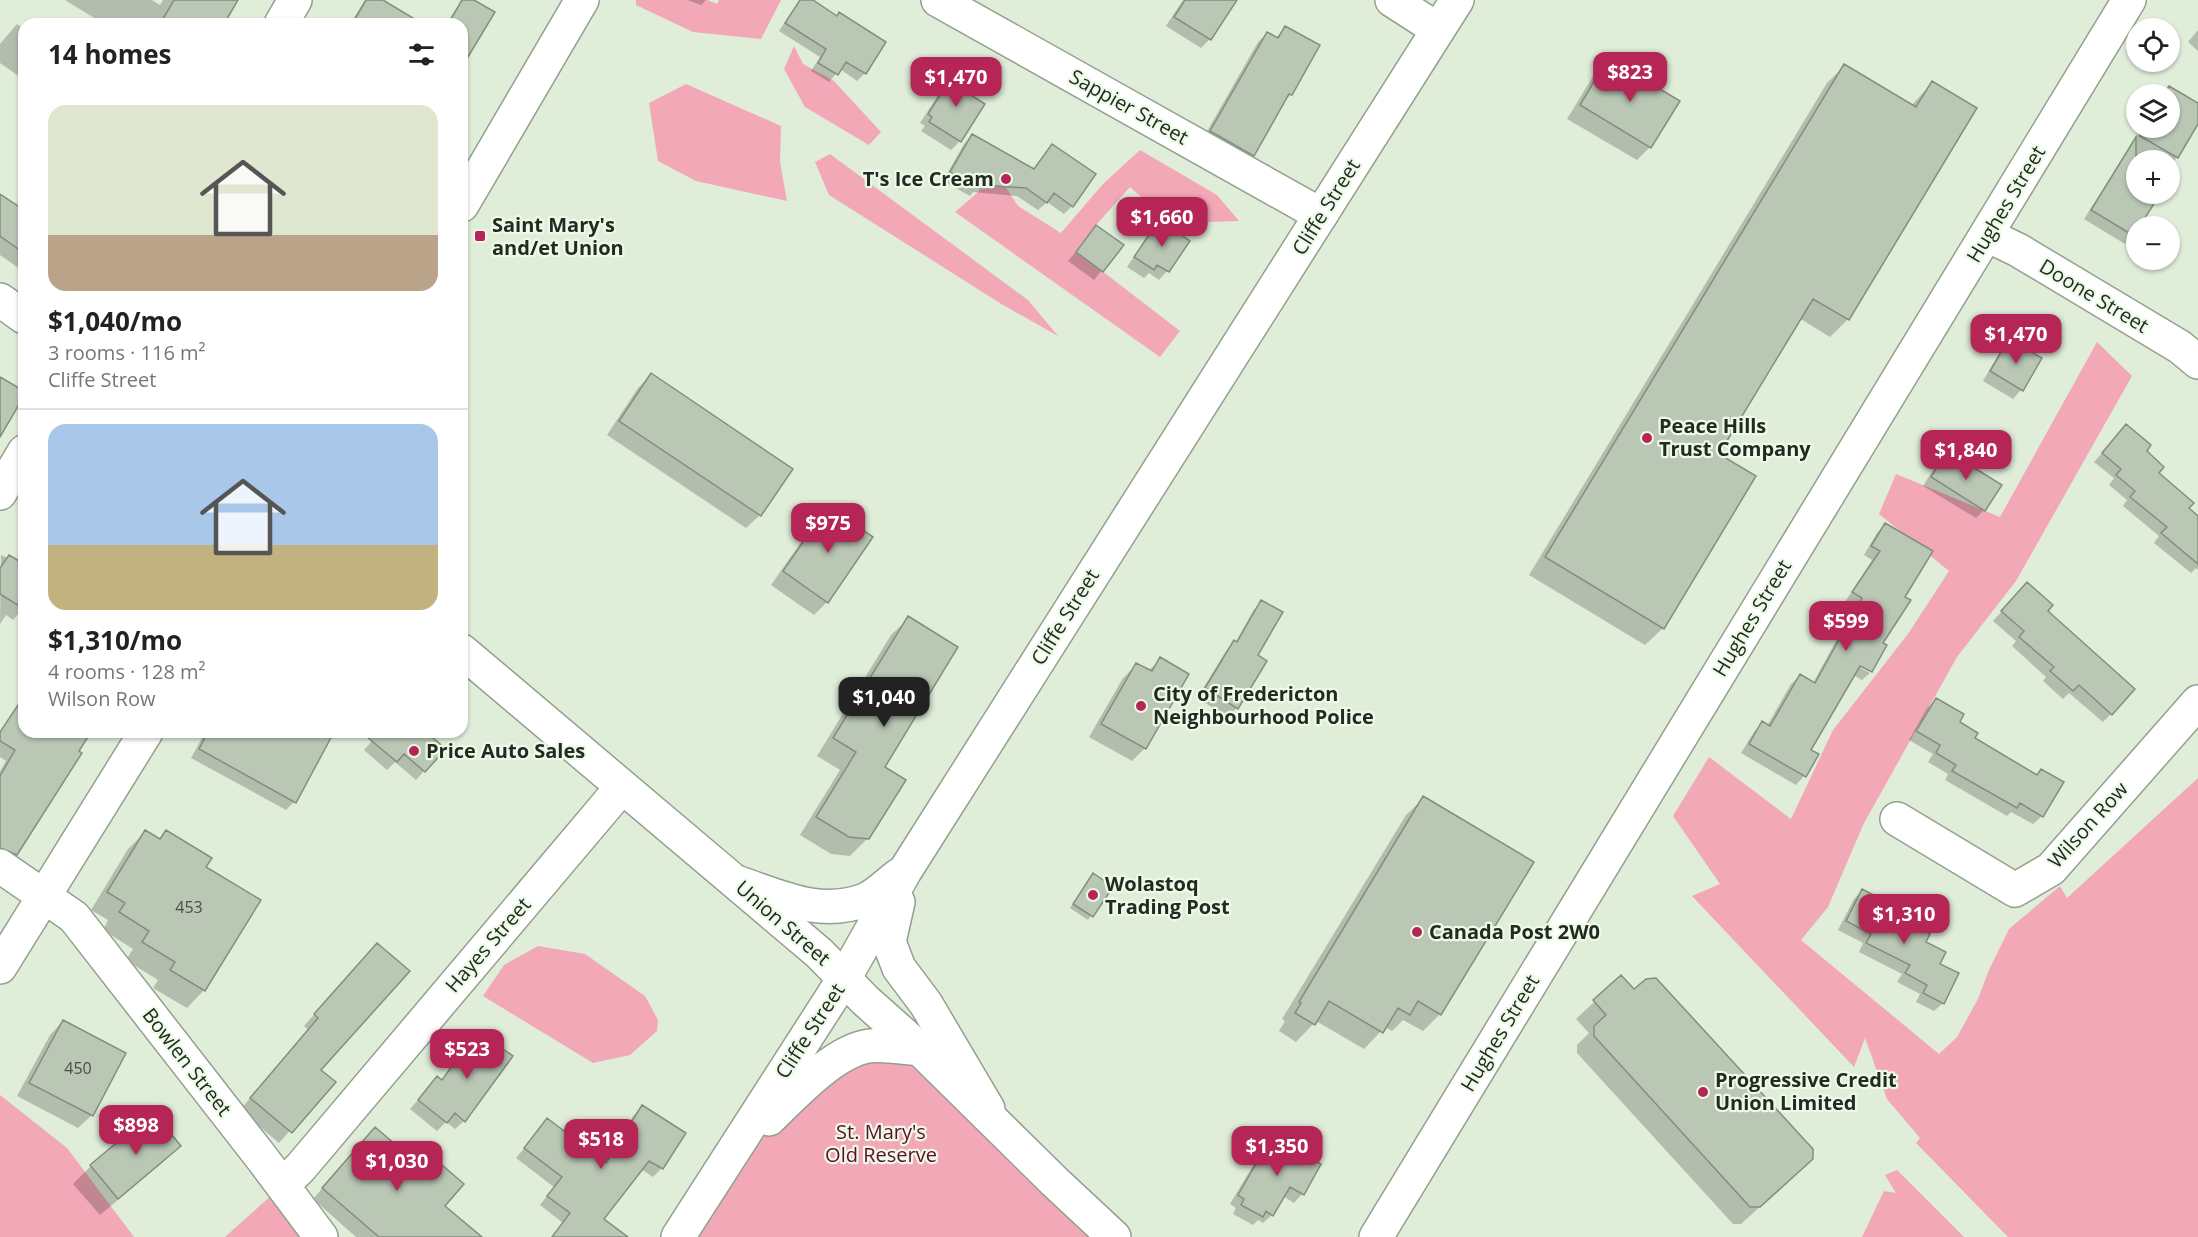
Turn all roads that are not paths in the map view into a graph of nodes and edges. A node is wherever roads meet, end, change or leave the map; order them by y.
1 (295, 0) edge
2 (582, 0) edge
3 (938, 0) edge
4 (1392, 0) edge
5 (1457, 0) edge
6 (2129, 0) edge
7 (284, 18) edge
8 (1437, 29) junction
9 (468, 194) edge
10 (1321, 215) junction
11 (1988, 235) junction
12 (0, 300) edge
13 (18, 313) edge
14 (2198, 362) edge
15 (18, 462) edge
16 (0, 493) edge
17 (468, 656) edge
18 (2198, 702) edge
19 (142, 738) edge
20 (622, 787) junction
21 (1897, 819) dead end
22 (0, 866) edge
23 (905, 870) junction
24 (739, 883) junction
25 (44, 897) junction
26 (0, 967) edge
27 (845, 977) junction
28 (920, 1049) junction
29 (995, 1122) junction
30 (727, 1160) junction
31 (283, 1185) junction
32 (321, 1237) edge
33 (678, 1237) edge
34 (1114, 1237) edge
35 (1376, 1237) edge

1 - 7 street
2 - 9 street
3 - 10 street, Sappier Street
4 - 8 street
5 - 8 street, Cliffe Street
6 - 11 street, Hughes Street
8 - 10 street, Cliffe Street
10 - 23 street, Cliffe Street
11 - 14 street, Doone Street
11 - 35 street, Hughes Street
12 - 13 street
15 - 16 street
17 - 20 street, Union Street
18 - 21 street, Wilson Row
19 - 25 street
20 - 24 street, Union Street
20 - 31 street, Hayes Street
22 - 25 street, Bowlen Street
23 - 24 street
23 - 27 street, Cliffe Street
23 - 29 street
24 - 27 street, Union Street
25 - 26 street
25 - 31 street, Bowlen Street
27 - 28 street, Union Street
27 - 30 street, Cliffe Street
28 - 29 street, Union Street
28 - 30 street
29 - 34 street, Union Street
30 - 33 street, Cliffe Street
31 - 32 street, Bowlen Street

